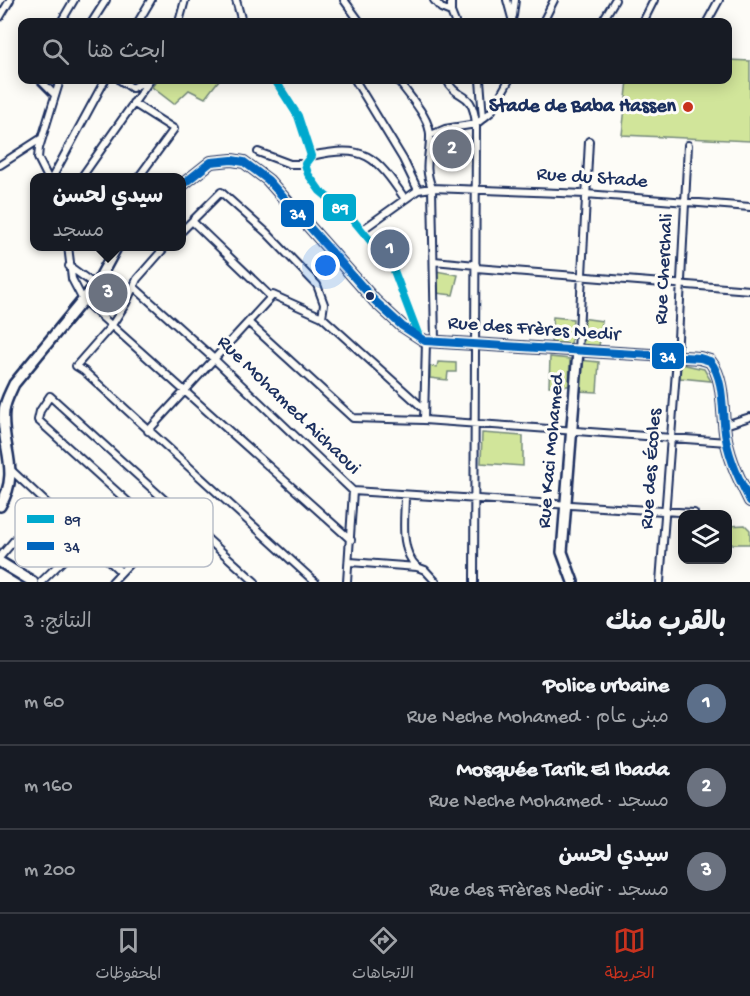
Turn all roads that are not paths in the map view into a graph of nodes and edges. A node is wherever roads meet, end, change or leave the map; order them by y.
1 (10, 0) edge
2 (74, 0) edge
3 (106, 0) edge
4 (152, 0) edge
5 (184, 0) edge
6 (236, 0) edge
7 (344, 0) edge
8 (434, 0) edge
9 (452, 0) edge
10 (507, 0) edge
11 (514, 0) edge
12 (546, 0) edge
13 (615, 0) edge
14 (654, 0) edge
15 (719, 0) edge
16 (554, 1) edge
17 (451, 12) junction
18 (0, 17) edge
19 (63, 18) edge
20 (95, 18) edge
21 (141, 18) edge
22 (180, 18) edge
23 (241, 18) edge
24 (357, 18) edge
25 (453, 18) edge
26 (512, 18) edge
27 (513, 18) edge
28 (545, 18) edge
29 (604, 18) edge
30 (645, 18) edge
31 (709, 18) edge
32 (44, 84) edge
33 (58, 84) edge
34 (103, 84) edge
35 (126, 84) edge
36 (140, 84) edge
37 (146, 84) edge
38 (278, 84) edge
39 (358, 84) edge
40 (401, 84) edge
41 (450, 84) edge
42 (480, 84) edge
43 (507, 84) edge
44 (54, 94) junction
45 (133, 103) junction
46 (483, 118) junction
47 (476, 124) junction
48 (431, 135) junction
49 (42, 138) junction
50 (589, 141) dead end
51 (688, 145) dead end
52 (258, 152) dead end
53 (311, 156) junction
54 (305, 164) junction
55 (0, 165) edge
56 (47, 173) edge
57 (52, 173) edge
58 (84, 173) edge
59 (141, 173) edge
60 (186, 182) edge
61 (432, 188) junction
62 (474, 188) junction
63 (418, 190) junction
64 (586, 194) junction
65 (405, 199) junction
66 (685, 203) junction
67 (750, 207) edge
68 (192, 221) junction
69 (186, 227) edge
70 (362, 230) junction
71 (68, 251) edge
72 (114, 251) edge
73 (161, 251) edge
74 (434, 261) junction
75 (69, 266) junction
76 (476, 267) junction
77 (582, 273) junction
78 (97, 283) junction
79 (681, 284) junction
80 (134, 287) junction
81 (750, 290) edge
82 (272, 297) junction
83 (83, 300) junction
84 (322, 317) junction
85 (249, 323) junction
86 (112, 325) junction
87 (418, 334) junction
88 (430, 341) junction
89 (476, 345) junction
90 (578, 351) junction
91 (213, 358) junction
92 (677, 358) junction
93 (185, 389) junction
94 (424, 409) junction
95 (750, 417) edge
96 (424, 420) junction
97 (474, 424) junction
98 (724, 425) junction
99 (148, 431) junction
100 (571, 432) junction
101 (670, 436) junction
102 (727, 442) junction
103 (10, 470) junction
104 (353, 491) junction
105 (405, 495) junction
106 (42, 498) edge
107 (124, 498) edge
108 (162, 498) edge
109 (476, 499) junction
110 (750, 501) edge
111 (0, 506) edge
112 (564, 507) junction
113 (666, 511) junction
114 (678, 512) edge
115 (15, 539) edge
116 (351, 540) junction
117 (213, 544) edge
118 (0, 557) edge
119 (0, 562) edge
120 (350, 562) junction
121 (56, 567) edge
122 (115, 567) edge
123 (126, 567) edge
124 (417, 567) junction
125 (121, 572) junction
126 (33, 582) edge
127 (41, 582) edge
128 (112, 582) edge
129 (255, 582) edge
130 (315, 582) edge
131 (347, 582) edge
132 (436, 582) edge
133 (474, 582) edge
134 (573, 582) edge
135 (660, 582) edge

1 - 18 street
2 - 19 street
3 - 20 street
4 - 21 street
5 - 22 street
6 - 23 street
7 - 24 street
8 - 17 street
9 - 17 street
10 - 26 street
11 - 27 street
12 - 16 street
13 - 29 street
14 - 30 street
15 - 31 street
16 - 28 street
17 - 25 street
32 - 44 street
33 - 44 street
34 - 57 street
35 - 36 street
37 - 45 street
38 - 53 street
39 - 63 street
40 - 48 street
41 - 47 street
42 - 46 street
43 - 46 street
44 - 49 street
45 - 58 street
45 - 59 street
46 - 47 street
47 - 48 street
47 - 62 street
48 - 61 street
49 - 55 street
49 - 56 street
50 - 64 street, Rue Kaci Mohamed
51 - 66 street, Rue Cherchali
52 - 54 street
53 - 54 street
53 - 65 street
54 - 70 street
60 - 87 main road, Rue des Frères Nedir
61 - 62 street, Rue du Stade
61 - 63 street, Rue du Stade
61 - 74 street
62 - 64 street, Rue du Stade
62 - 76 street
63 - 65 street
64 - 66 street, Rue du Stade
64 - 77 street, Rue Kaci Mohamed
65 - 70 street
66 - 67 street, Rue du Stade
66 - 79 street, Rue Cherchali
68 - 69 street
68 - 82 street
68 - 84 street
70 - 87 street
71 - 75 street
72 - 78 main road
73 - 80 street
74 - 76 street
74 - 88 street
75 - 78 street
75 - 83 street
76 - 77 street
76 - 89 street
77 - 79 street
77 - 90 street, Rue Kaci Mohamed
78 - 83 main road
79 - 81 street
79 - 92 street, Rue Cherchali
80 - 86 street
80 - 91 street, Rue Mohamed Aichaoui
82 - 84 street
82 - 85 street
83 - 86 street
83 - 103 main road
84 - 94 street
85 - 91 street
85 - 96 street
86 - 93 street
86 - 99 street
87 - 88 main road, Rue des Frères Nedir
88 - 89 main road, Rue des Frères Nedir
88 - 94 street
89 - 90 main road, Rue des Frères Nedir
89 - 97 street
90 - 92 main road, Rue des Frères Nedir
90 - 100 main road, Rue Kaci Mohamed
91 - 93 street
91 - 104 street, Rue Mohamed Aichaoui
92 - 98 main road, Rue des Frères Nedir
92 - 101 street, Rue des Écoles
93 - 99 street
93 - 116 street
94 - 96 street
95 - 98 street
96 - 97 street
97 - 100 street
97 - 109 street
98 - 102 main road, Rue des Frères Nedir
99 - 130 street
100 - 101 street
100 - 112 main road, Rue Kaci Mohamed
101 - 102 street
101 - 113 street, Rue des Écoles
102 - 110 main road, Rue des Frères Nedir
103 - 106 street
103 - 111 main road
104 - 105 street, Rue Mohamed Aichaoui
104 - 116 street
105 - 109 street, Rue Mohamed Aichaoui
105 - 124 street
107 - 108 street
109 - 112 street, Rue Mohamed Aichaoui
109 - 133 street
112 - 113 street, Rue Mohamed Aichaoui
112 - 134 main road, Rue Kaci Mohamed
113 - 114 street, Rue Mohamed Aichaoui
113 - 135 street, Rue des Écoles
115 - 118 street
116 - 120 street
117 - 129 street
119 - 126 main road
120 - 124 street
120 - 131 street
121 - 127 street
122 - 125 street
123 - 125 street
124 - 132 street
125 - 128 street

